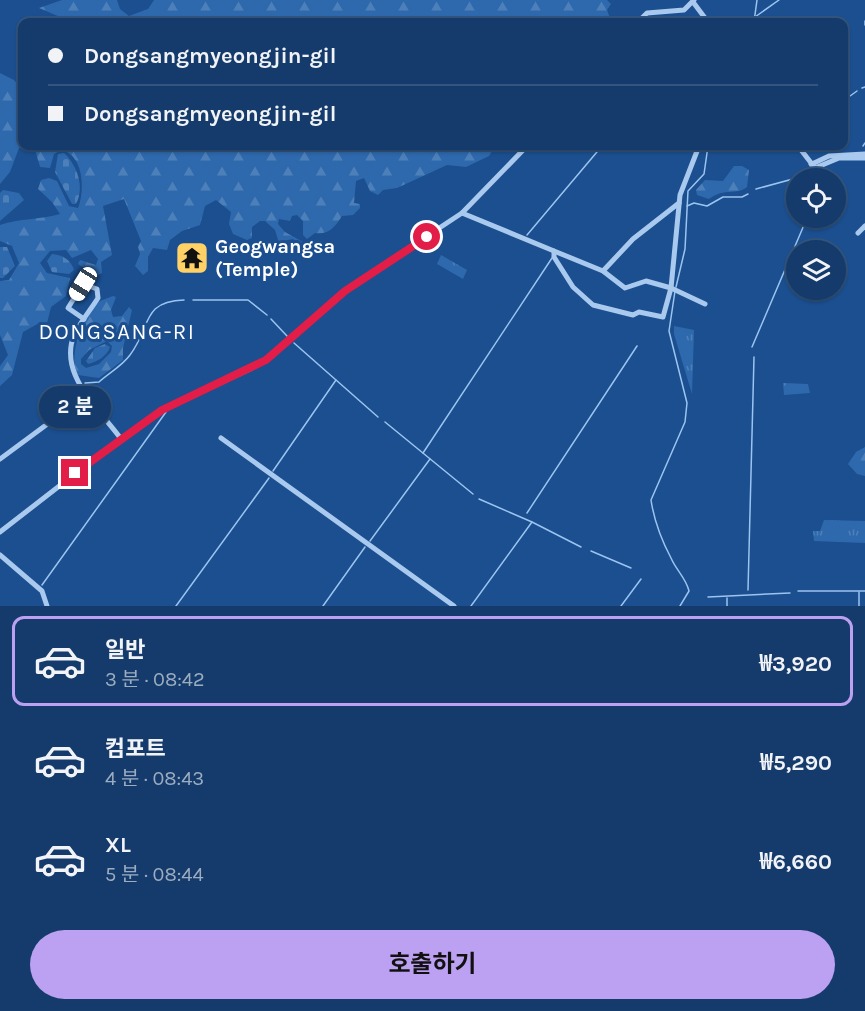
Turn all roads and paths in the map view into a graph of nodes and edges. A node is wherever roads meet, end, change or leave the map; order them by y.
1 (693, 1) edge
2 (642, 18) edge
3 (704, 18) edge
4 (523, 150) edge
5 (697, 150) edge
6 (801, 150) edge
7 (865, 156) edge
8 (679, 203) junction
9 (462, 213) junction
10 (865, 226) edge
11 (858, 232) dead end
12 (554, 251) junction
13 (603, 271) junction
14 (674, 290) junction
15 (705, 304) dead end
16 (84, 319) junction
17 (88, 394) junction
18 (121, 438) junction
19 (221, 438) dead end
20 (0, 459) edge
21 (0, 532) edge
22 (0, 555) edge
23 (47, 606) edge
24 (454, 606) edge

1 - 2 street
1 - 3 street
4 - 9 street
5 - 8 street
6 - 7 street
8 - 13 street
8 - 14 street
9 - 12 street
9 - 18 street
10 - 11 street
12 - 13 street
12 - 14 street
13 - 14 street
14 - 15 street
16 - 16 street
16 - 17 street
17 - 18 street
17 - 20 street
18 - 21 street
19 - 24 street
22 - 23 street

